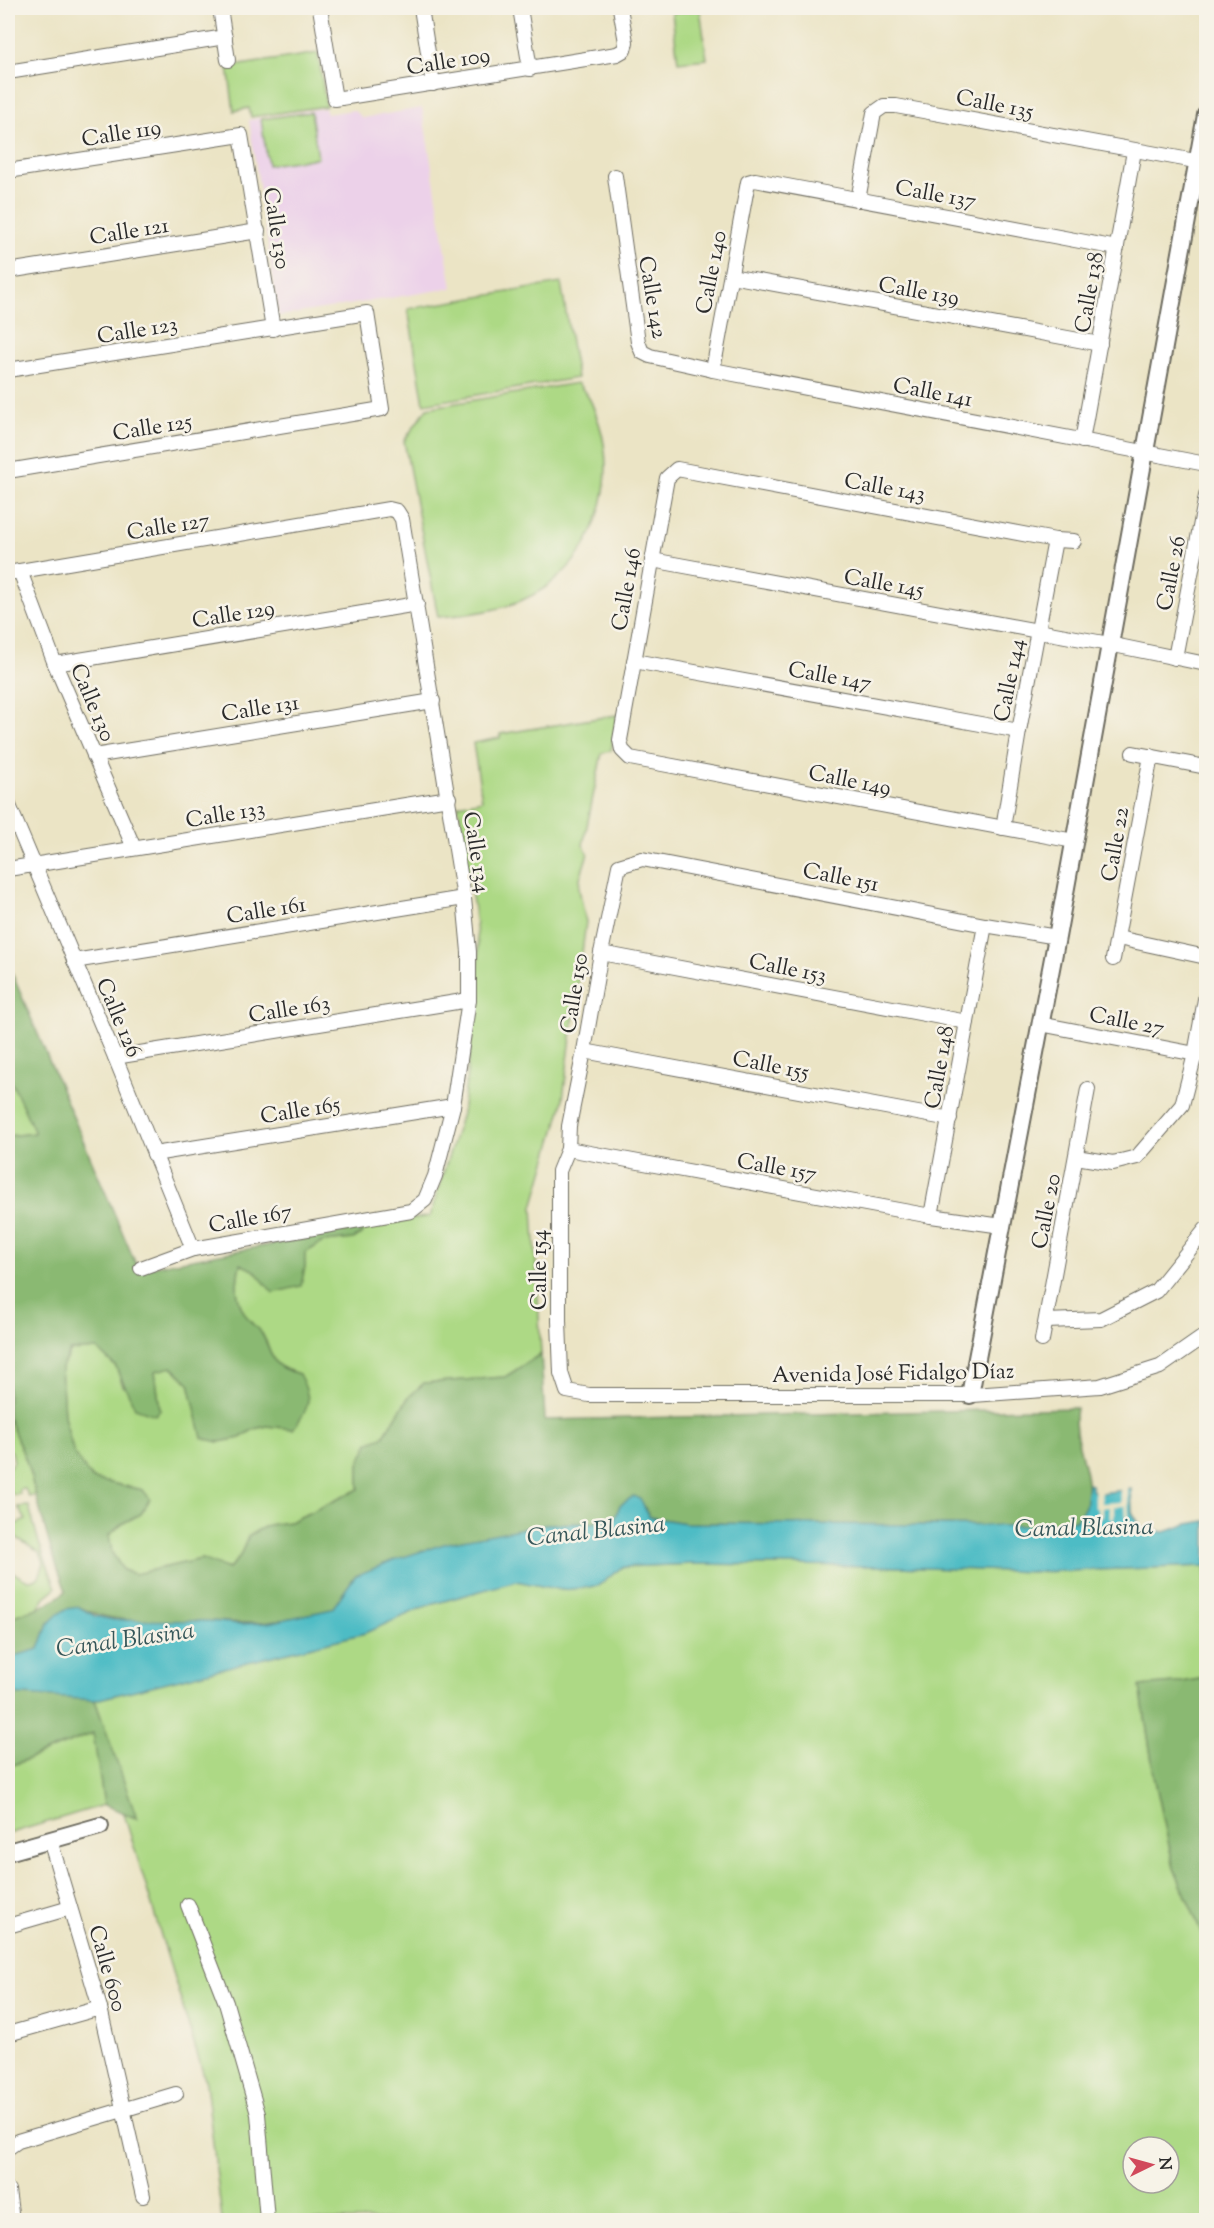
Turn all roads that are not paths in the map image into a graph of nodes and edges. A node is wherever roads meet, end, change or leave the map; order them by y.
1 (220, 8) edge
2 (320, 8) edge
3 (421, 8) edge
4 (520, 8) edge
5 (620, 8) edge
6 (225, 37) junction
7 (228, 60) dead end
8 (530, 69) junction
9 (8, 72) edge
10 (433, 84) junction
11 (1206, 115) edge
12 (241, 135) joint
13 (1134, 151) junction
14 (1202, 163) edge
15 (8, 171) edge
16 (615, 176) dead end
17 (748, 182) joint
18 (858, 200) junction
19 (258, 231) junction
20 (1117, 248) junction
21 (8, 271) edge
22 (731, 276) junction
23 (273, 329) junction
24 (1100, 344) junction
25 (8, 370) edge
26 (713, 370) junction
27 (304, 422) joint
28 (1082, 441) junction
29 (1144, 452) junction
30 (1206, 464) edge
31 (8, 471) edge
32 (707, 475) joint
33 (1206, 496) edge
34 (336, 519) joint
35 (1055, 540) junction
36 (1074, 541) dead end
37 (652, 560) junction
38 (1201, 562) edge
39 (14, 572) edge
40 (417, 604) junction
41 (1038, 632) junction
42 (1110, 644) junction
43 (1175, 658) junction
44 (634, 661) junction
45 (56, 664) junction
46 (1206, 664) edge
47 (433, 701) junction
48 (1019, 731) junction
49 (622, 750) joint
50 (1133, 753) dead end
51 (94, 756) junction
52 (1151, 756) junction
53 (1206, 767) edge
54 (448, 798) junction
55 (8, 803) edge
56 (1003, 828) junction
57 (1074, 841) junction
58 (134, 848) junction
59 (32, 865) junction
60 (619, 866) joint
61 (8, 869) edge
62 (464, 898) junction
63 (985, 925) junction
64 (1057, 937) junction
65 (1118, 938) junction
66 (601, 953) junction
67 (1206, 957) edge
68 (1113, 958) dead end
69 (74, 961) junction
70 (1206, 994) edge
71 (469, 1000) junction
72 (967, 1022) junction
73 (1040, 1024) junction
74 (584, 1051) junction
75 (1201, 1055) edge
76 (115, 1057) junction
77 (1088, 1089) dead end
78 (453, 1106) junction
79 (950, 1119) junction
80 (568, 1149) junction
81 (154, 1154) junction
82 (1076, 1157) junction
83 (931, 1216) junction
84 (369, 1218) joint
85 (1002, 1226) junction
86 (1206, 1229) edge
87 (193, 1249) junction
88 (141, 1268) dead end
89 (1046, 1321) junction
90 (1206, 1335) edge
91 (1042, 1340) dead end
92 (567, 1391) joint
93 (970, 1395) junction
94 (100, 1826) dead end
95 (50, 1840) junction
96 (8, 1852) edge
97 (188, 1905) dead end
98 (70, 1908) junction
99 (8, 1926) edge
100 (100, 2008) junction
101 (8, 2034) edge
102 (176, 2094) dead end
103 (124, 2109) junction
104 (8, 2148) edge
105 (8, 2190) edge
106 (143, 2196) dead end
107 (12, 2220) edge
108 (267, 2220) edge

1 - 6 street
2 - 10 street, Calle 109
3 - 10 street
4 - 8 street
5 - 8 street, Calle 109
6 - 7 street
6 - 9 street
8 - 10 street, Calle 109
11 - 14 street
12 - 15 street, Calle 119
12 - 19 street, Calle 130
13 - 14 street, Calle 135
13 - 18 street, Calle 135
13 - 20 street, Calle 138
14 - 29 street
16 - 26 street, Calle 142
17 - 18 street, Calle 137
17 - 22 street, Calle 140
18 - 20 street, Calle 137
19 - 21 street, Calle 121
19 - 23 street, Calle 130
20 - 24 street, Calle 138
22 - 24 street, Calle 139
22 - 26 street, Calle 140
23 - 25 street, Calle 123
23 - 27 street, Calle 123
24 - 28 street, Calle 138
26 - 28 street, Calle 141
27 - 31 street, Calle 125
28 - 29 street, Calle 141
29 - 30 street, Calle 141
29 - 42 street
32 - 35 street, Calle 143
32 - 37 street, Calle 146
33 - 38 street, Calle 26
34 - 39 street, Calle 127
34 - 40 street, Calle 134
35 - 36 street, Calle 143
35 - 41 street, Calle 144
37 - 41 street, Calle 145
37 - 44 street, Calle 146
38 - 43 street, Calle 26
39 - 45 street, Calle 130
40 - 45 street, Calle 129
40 - 47 street, Calle 134
41 - 42 street, Calle 145
41 - 48 street, Calle 144
42 - 43 street, Calle 145
42 - 57 street
43 - 46 street, Calle 145
44 - 48 street, Calle 147
44 - 49 street, Calle 146
45 - 51 street, Calle 130
47 - 51 street, Calle 131
47 - 54 street, Calle 134
48 - 56 street, Calle 144
49 - 56 street, Calle 149
50 - 52 street
51 - 58 street, Calle 130
52 - 53 street
52 - 65 street, Calle 22
54 - 58 street, Calle 133
54 - 62 street, Calle 134
55 - 59 street, Calle 126
56 - 57 street, Calle 149
57 - 64 street
58 - 59 street, Calle 133
59 - 61 street, Calle 133
59 - 69 street, Calle 126
60 - 63 street, Calle 151
60 - 66 street, Calle 150
62 - 69 street, Calle 161
62 - 71 street, Calle 134
63 - 64 street, Calle 151
63 - 72 street, Calle 148
64 - 73 street
65 - 67 street
65 - 68 street, Calle 22
66 - 72 street, Calle 153
66 - 74 street, Calle 150
69 - 76 street, Calle 126
70 - 75 street
71 - 76 street, Calle 163
71 - 78 street, Calle 134
72 - 79 street, Calle 148
73 - 75 street, Calle 27
73 - 85 street
74 - 79 street, Calle 155
74 - 80 street, Calle 150
75 - 82 street
76 - 81 street, Calle 126
77 - 82 street, Calle 20
78 - 81 street, Calle 165
78 - 84 street, Calle 134
79 - 83 street, Calle 148
80 - 83 street, Calle 157
80 - 92 street, Calle 154
81 - 87 street, Calle 126
82 - 89 street, Calle 20
83 - 85 street, Calle 157
84 - 87 street, Calle 167
85 - 93 street
86 - 89 street
87 - 88 street, Calle 167
89 - 91 street, Calle 20
90 - 93 street, Avenida José Fidalgo Díaz
92 - 93 street, Avenida José Fidalgo Díaz
94 - 95 street
95 - 96 street
95 - 98 street, Calle 600
97 - 108 street
98 - 99 street
98 - 100 street, Calle 600
100 - 101 street
100 - 103 street, Calle 600
102 - 103 street
103 - 104 street
103 - 106 street, Calle 600
105 - 107 street

